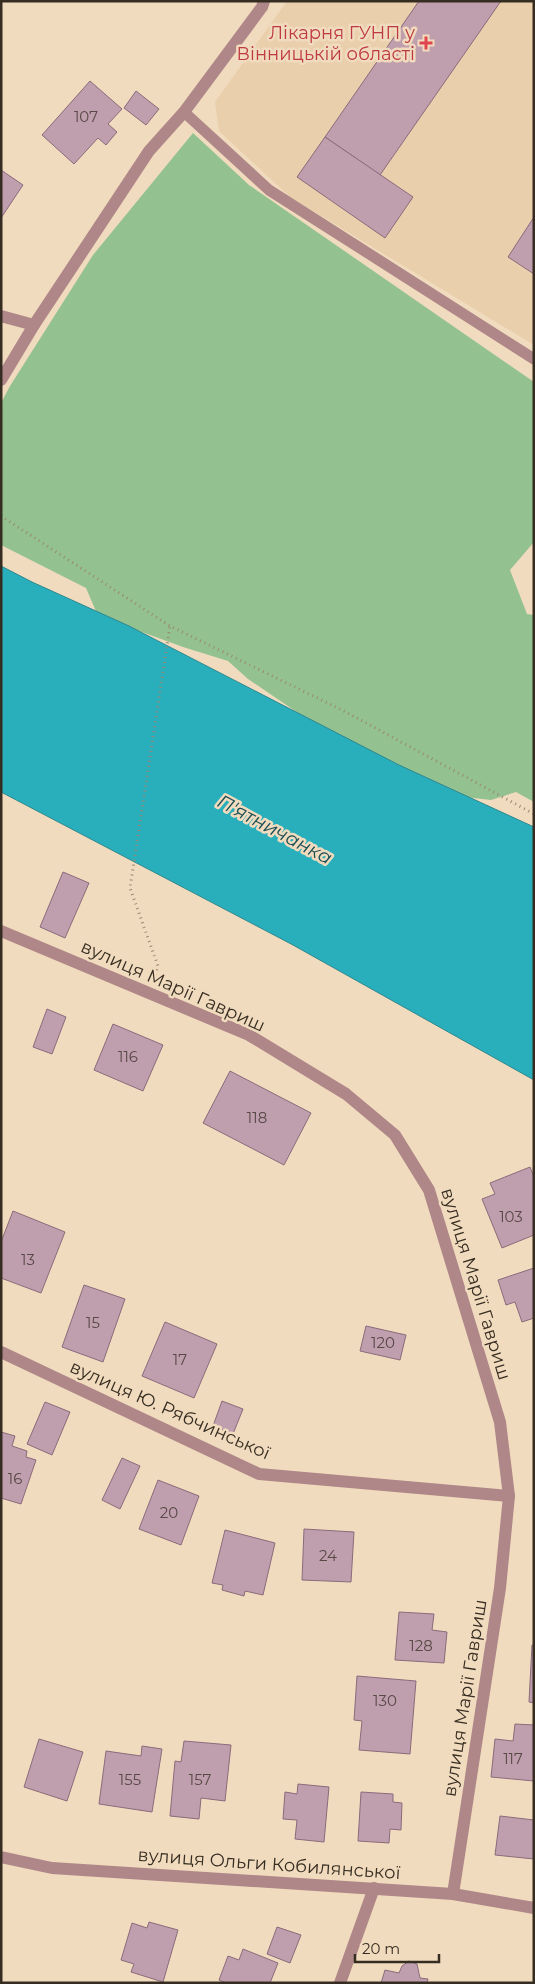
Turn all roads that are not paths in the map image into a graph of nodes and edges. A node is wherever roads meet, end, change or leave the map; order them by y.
1 (264, 1) edge
2 (184, 112) junction
3 (1, 316) edge
4 (34, 325) junction
5 (534, 359) edge
6 (1, 380) edge
7 (1, 931) edge
8 (1, 1352) edge
9 (509, 1496) junction
10 (1, 1857) edge
11 (374, 1888) junction
12 (453, 1894) junction
13 (534, 1908) edge
14 (340, 1983) edge

1 - 2 street
2 - 4 street
2 - 5 lane
3 - 4 street
4 - 6 street
7 - 9 street, вулиця Марії Гавриш
8 - 9 street, вулиця Ю. Рябчинської
9 - 12 street, вулиця Марії Гавриш
10 - 11 street, вулиця Ольги Кобилянської
11 - 12 street, вулиця Ольги Кобилянської
11 - 14 street
12 - 13 street, вулиця Ольги Кобилянської

